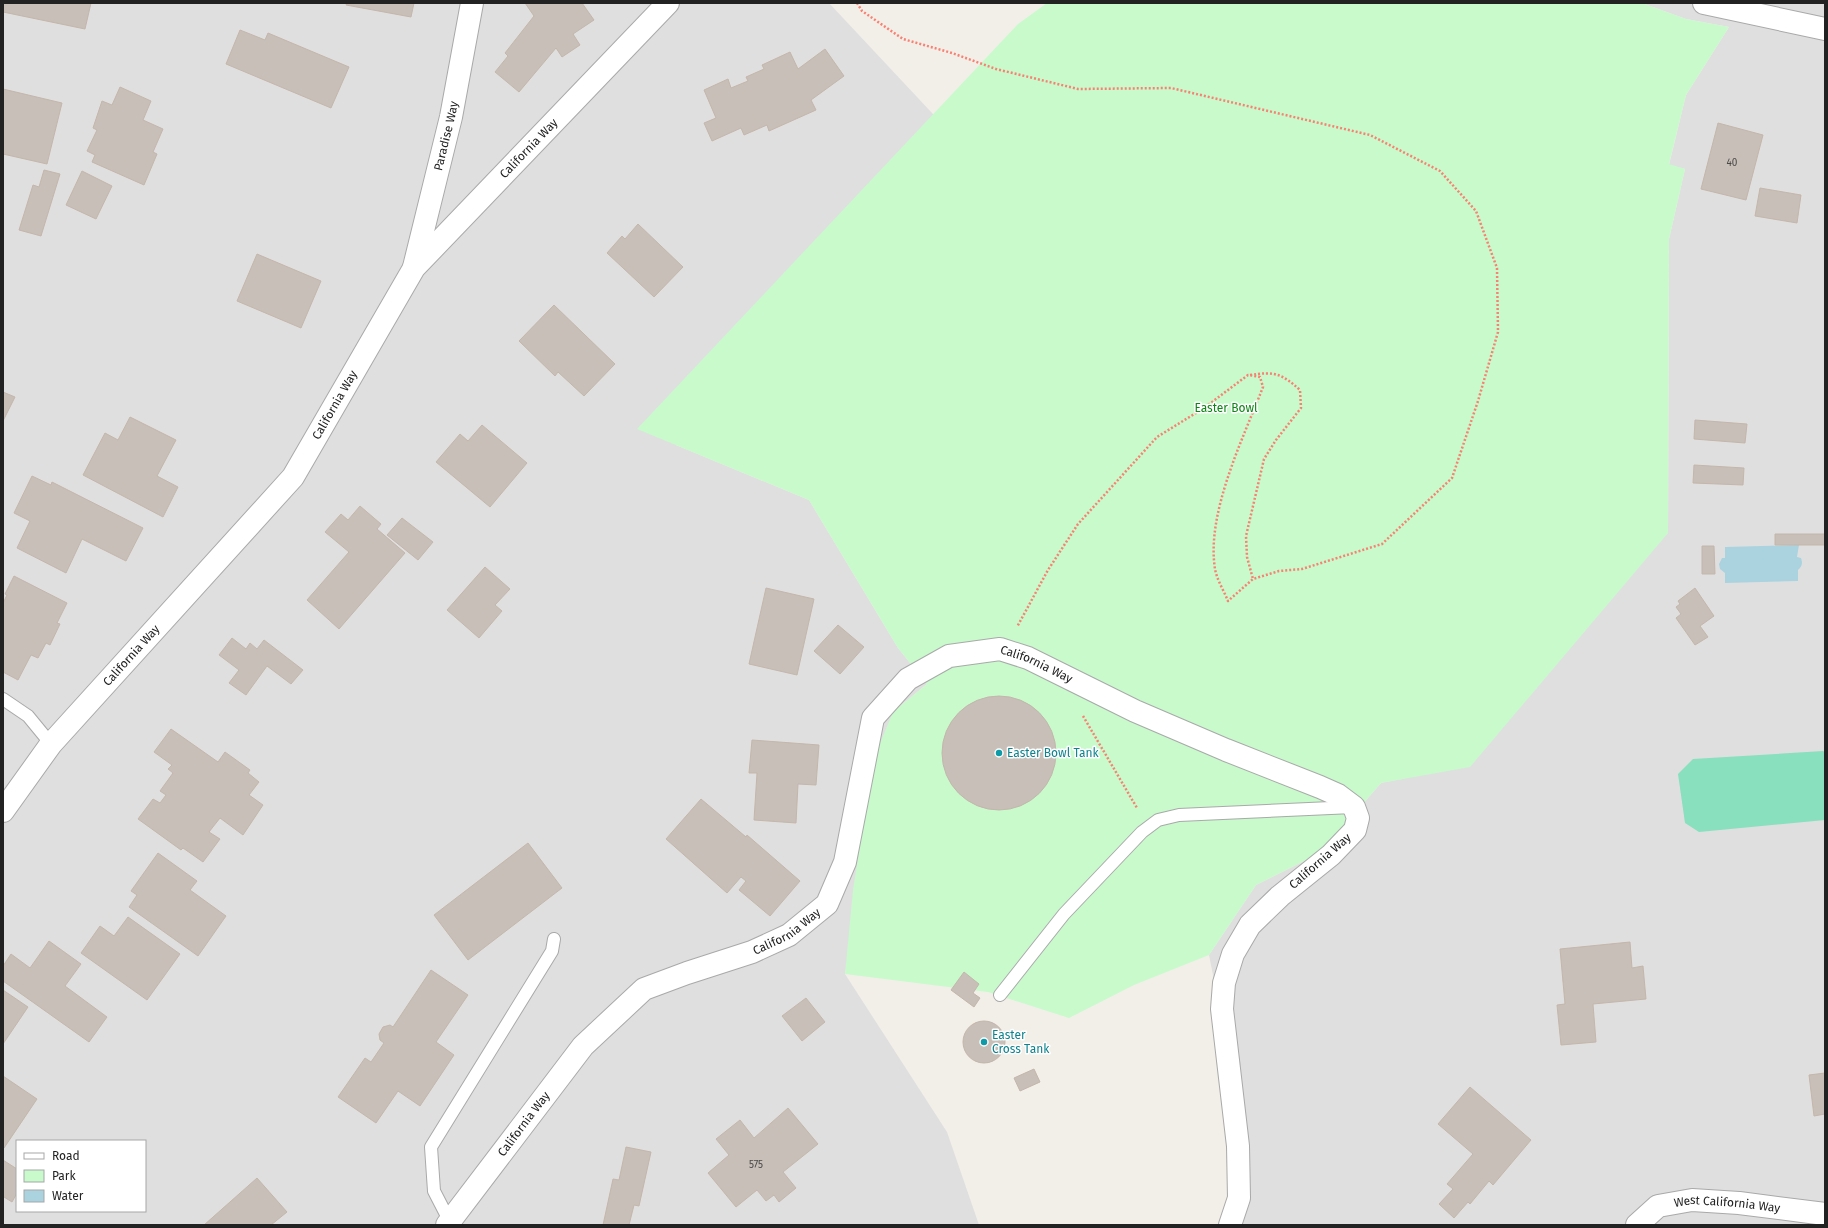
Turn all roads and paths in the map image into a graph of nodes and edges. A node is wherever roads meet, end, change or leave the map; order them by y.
1 (472, 3) edge
2 (668, 3) edge
3 (857, 3) edge
4 (1704, 3) edge
5 (1825, 29) edge
6 (414, 268) junction
7 (1248, 375) junction
8 (1254, 579) junction
9 (1000, 649) junction
10 (3, 699) edge
11 (1080, 711) dead end
12 (52, 744) junction
13 (1354, 807) junction
14 (3, 811) edge
15 (1149, 827) junction
16 (554, 940) dead end
17 (1000, 995) dead end
18 (1825, 1214) edge
19 (448, 1223) edge
20 (1230, 1225) edge
21 (1637, 1225) edge

1 - 6 street, Paradise Way
2 - 6 street, California Way
3 - 8 path
4 - 5 street
6 - 12 street, California Way
7 - 8 path
7 - 8 path
7 - 9 path
9 - 13 street, California Way
9 - 19 street, California Way
10 - 12 lane
11 - 15 path
12 - 14 street, California Way
13 - 15 lane
13 - 20 street, California Way
15 - 17 lane
16 - 19 lane
18 - 21 street, West California Way

